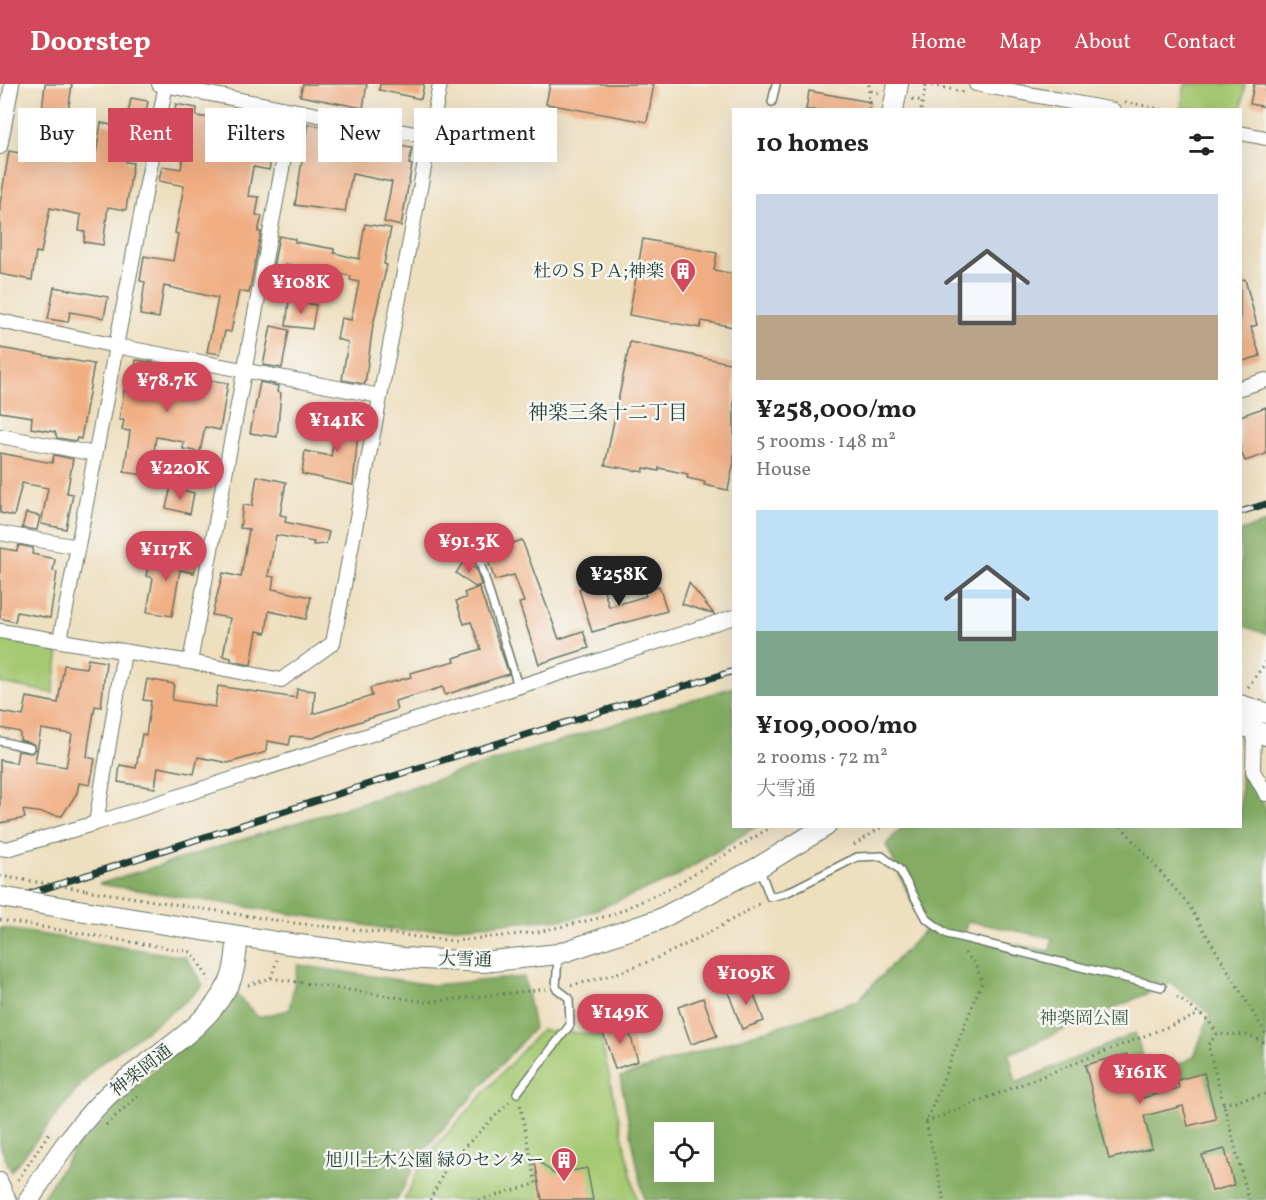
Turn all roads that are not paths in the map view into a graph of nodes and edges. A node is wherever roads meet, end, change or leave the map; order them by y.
1 (12, 84) edge
2 (163, 84) edge
3 (440, 84) edge
4 (776, 84) edge
5 (898, 84) edge
6 (976, 84) edge
7 (772, 102) dead end
8 (1075, 106) edge
9 (283, 108) edge
10 (435, 108) edge
11 (893, 108) edge
12 (1094, 108) edge
13 (306, 112) edge
14 (414, 133) edge
15 (1242, 133) edge
16 (1266, 138) edge
17 (0, 147) edge
18 (283, 162) edge
19 (425, 162) edge
20 (0, 321) edge
21 (116, 346) junction
22 (243, 370) junction
23 (1266, 380) edge
24 (1242, 387) edge
25 (380, 396) junction
26 (0, 436) edge
27 (95, 454) junction
28 (0, 532) edge
29 (78, 547) junction
30 (478, 559) dead end
31 (732, 618) edge
32 (0, 631) edge
33 (60, 640) junction
34 (124, 652) junction
35 (190, 662) junction
36 (518, 686) junction
37 (1244, 696) edge
38 (1266, 713) edge
39 (1254, 729) edge
40 (0, 741) edge
41 (30, 748) dead end
42 (1266, 794) edge
43 (96, 823) junction
44 (823, 828) edge
45 (0, 848) edge
46 (759, 867) junction
47 (0, 897) edge
48 (238, 936) junction
49 (558, 954) junction
50 (1162, 987) dead end
51 (517, 1093) road end
52 (0, 1180) edge
53 (8, 1198) edge
54 (29, 1200) edge

1 - 17 street
2 - 9 street
2 - 21 street
3 - 10 street
4 - 7 lane
5 - 11 main road
6 - 8 street
8 - 12 street
13 - 14 street
15 - 16 street
18 - 22 street
19 - 25 street
20 - 21 street
21 - 22 street
21 - 27 street
22 - 25 street
22 - 35 street
23 - 24 street
25 - 35 street
26 - 27 street
27 - 29 street
28 - 29 street
29 - 33 street
30 - 36 lane
31 - 36 street
32 - 33 street
33 - 34 street
34 - 35 street
34 - 43 street
36 - 43 street
37 - 38 main road
39 - 42 street
40 - 41 lane
43 - 45 street
44 - 46 main road, 大雪通
46 - 49 main road, 大雪通
46 - 50 lane
47 - 48 main road, 大雪通, bridge
48 - 49 main road, 大雪通
48 - 54 main road, 神楽岡通
49 - 51 lane
52 - 53 street

